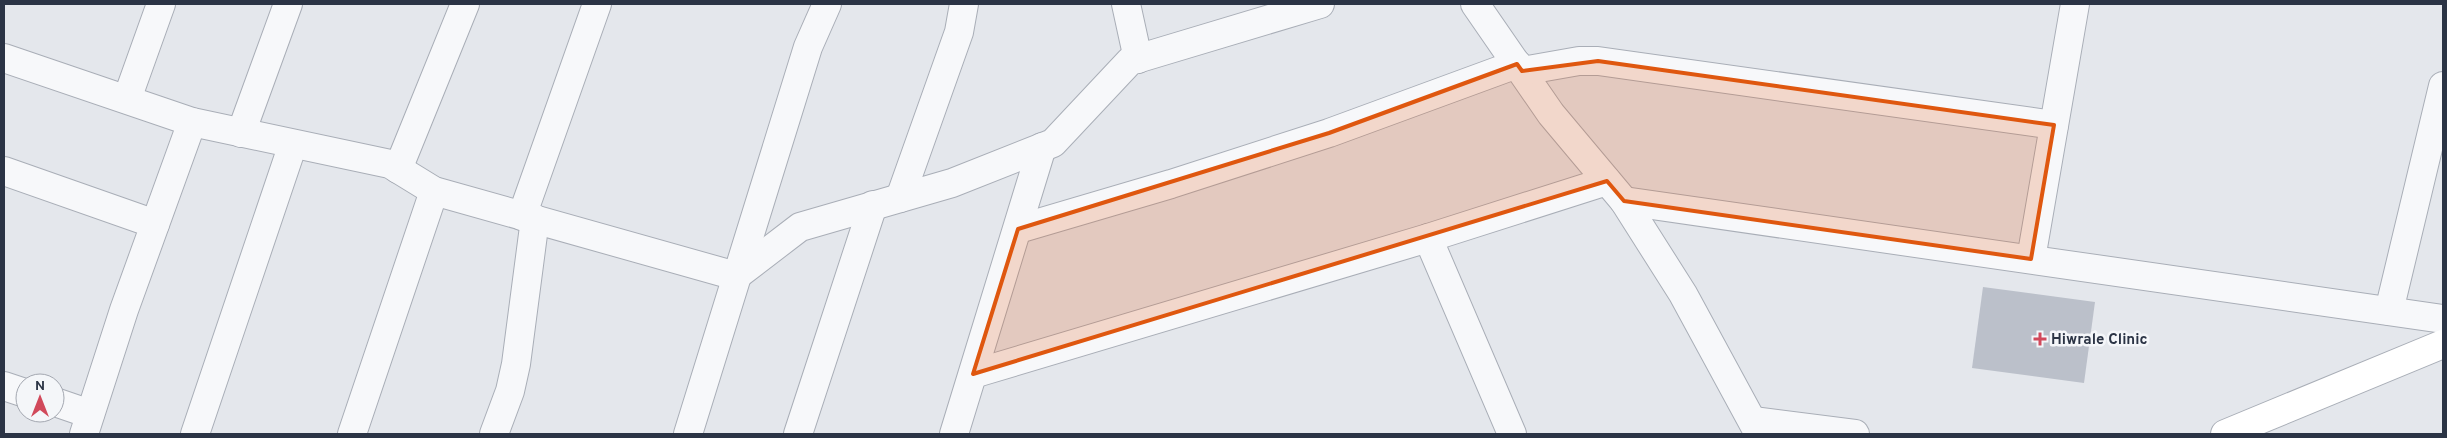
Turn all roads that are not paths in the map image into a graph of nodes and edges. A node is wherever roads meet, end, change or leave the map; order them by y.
1 (161, 4) edge
2 (288, 4) edge
3 (465, 4) edge
4 (597, 4) edge
5 (827, 4) edge
6 (964, 4) edge
7 (1126, 4) edge
8 (1320, 4) edge
9 (1475, 4) edge
10 (2075, 4) edge
11 (1241, 15) edge
12 (4, 58) edge
13 (1138, 59) junction
14 (1520, 68) junction
15 (2443, 86) edge
16 (127, 99) junction
17 (192, 122) junction
18 (2054, 125) junction
19 (241, 133) junction
20 (293, 144) junction
21 (1042, 147) junction
22 (398, 169) junction
23 (4, 171) edge
24 (434, 190) junction
25 (1615, 191) junction
26 (900, 198) junction
27 (873, 205) junction
28 (529, 218) junction
29 (155, 224) junction
30 (1018, 229) junction
31 (1428, 238) junction
32 (2031, 258) junction
33 (736, 276) junction
34 (2389, 311) junction
35 (2443, 319) edge
36 (2443, 344) edge
37 (973, 374) junction
38 (65, 409) edge
39 (87, 424) edge
40 (1756, 428) edge
41 (195, 434) edge
42 (352, 434) edge
43 (494, 434) edge
44 (688, 434) edge
45 (798, 434) edge
46 (954, 434) edge
47 (1512, 434) edge
48 (1855, 434) edge
49 (2228, 434) edge

1 - 16 street
2 - 19 street
3 - 22 street
4 - 28 street
5 - 33 street
6 - 26 street
7 - 13 street
8 - 11 street
9 - 14 street
10 - 18 street
11 - 13 street
12 - 16 street
13 - 21 street
14 - 18 street
14 - 25 street
14 - 30 street
15 - 34 street
16 - 17 street
17 - 19 street
17 - 29 street
18 - 32 street
19 - 20 street
20 - 22 street
20 - 41 street
21 - 26 street
21 - 30 street
22 - 24 street
23 - 29 street
24 - 28 street
24 - 42 street
25 - 31 street
25 - 32 street
25 - 40 street
26 - 27 street
27 - 33 street
27 - 45 street
28 - 33 street
28 - 43 street
29 - 39 street
30 - 37 street
31 - 37 street
31 - 47 street
32 - 34 street
33 - 44 street
34 - 35 street
36 - 49 street
37 - 46 street
38 - 39 street
40 - 48 street

